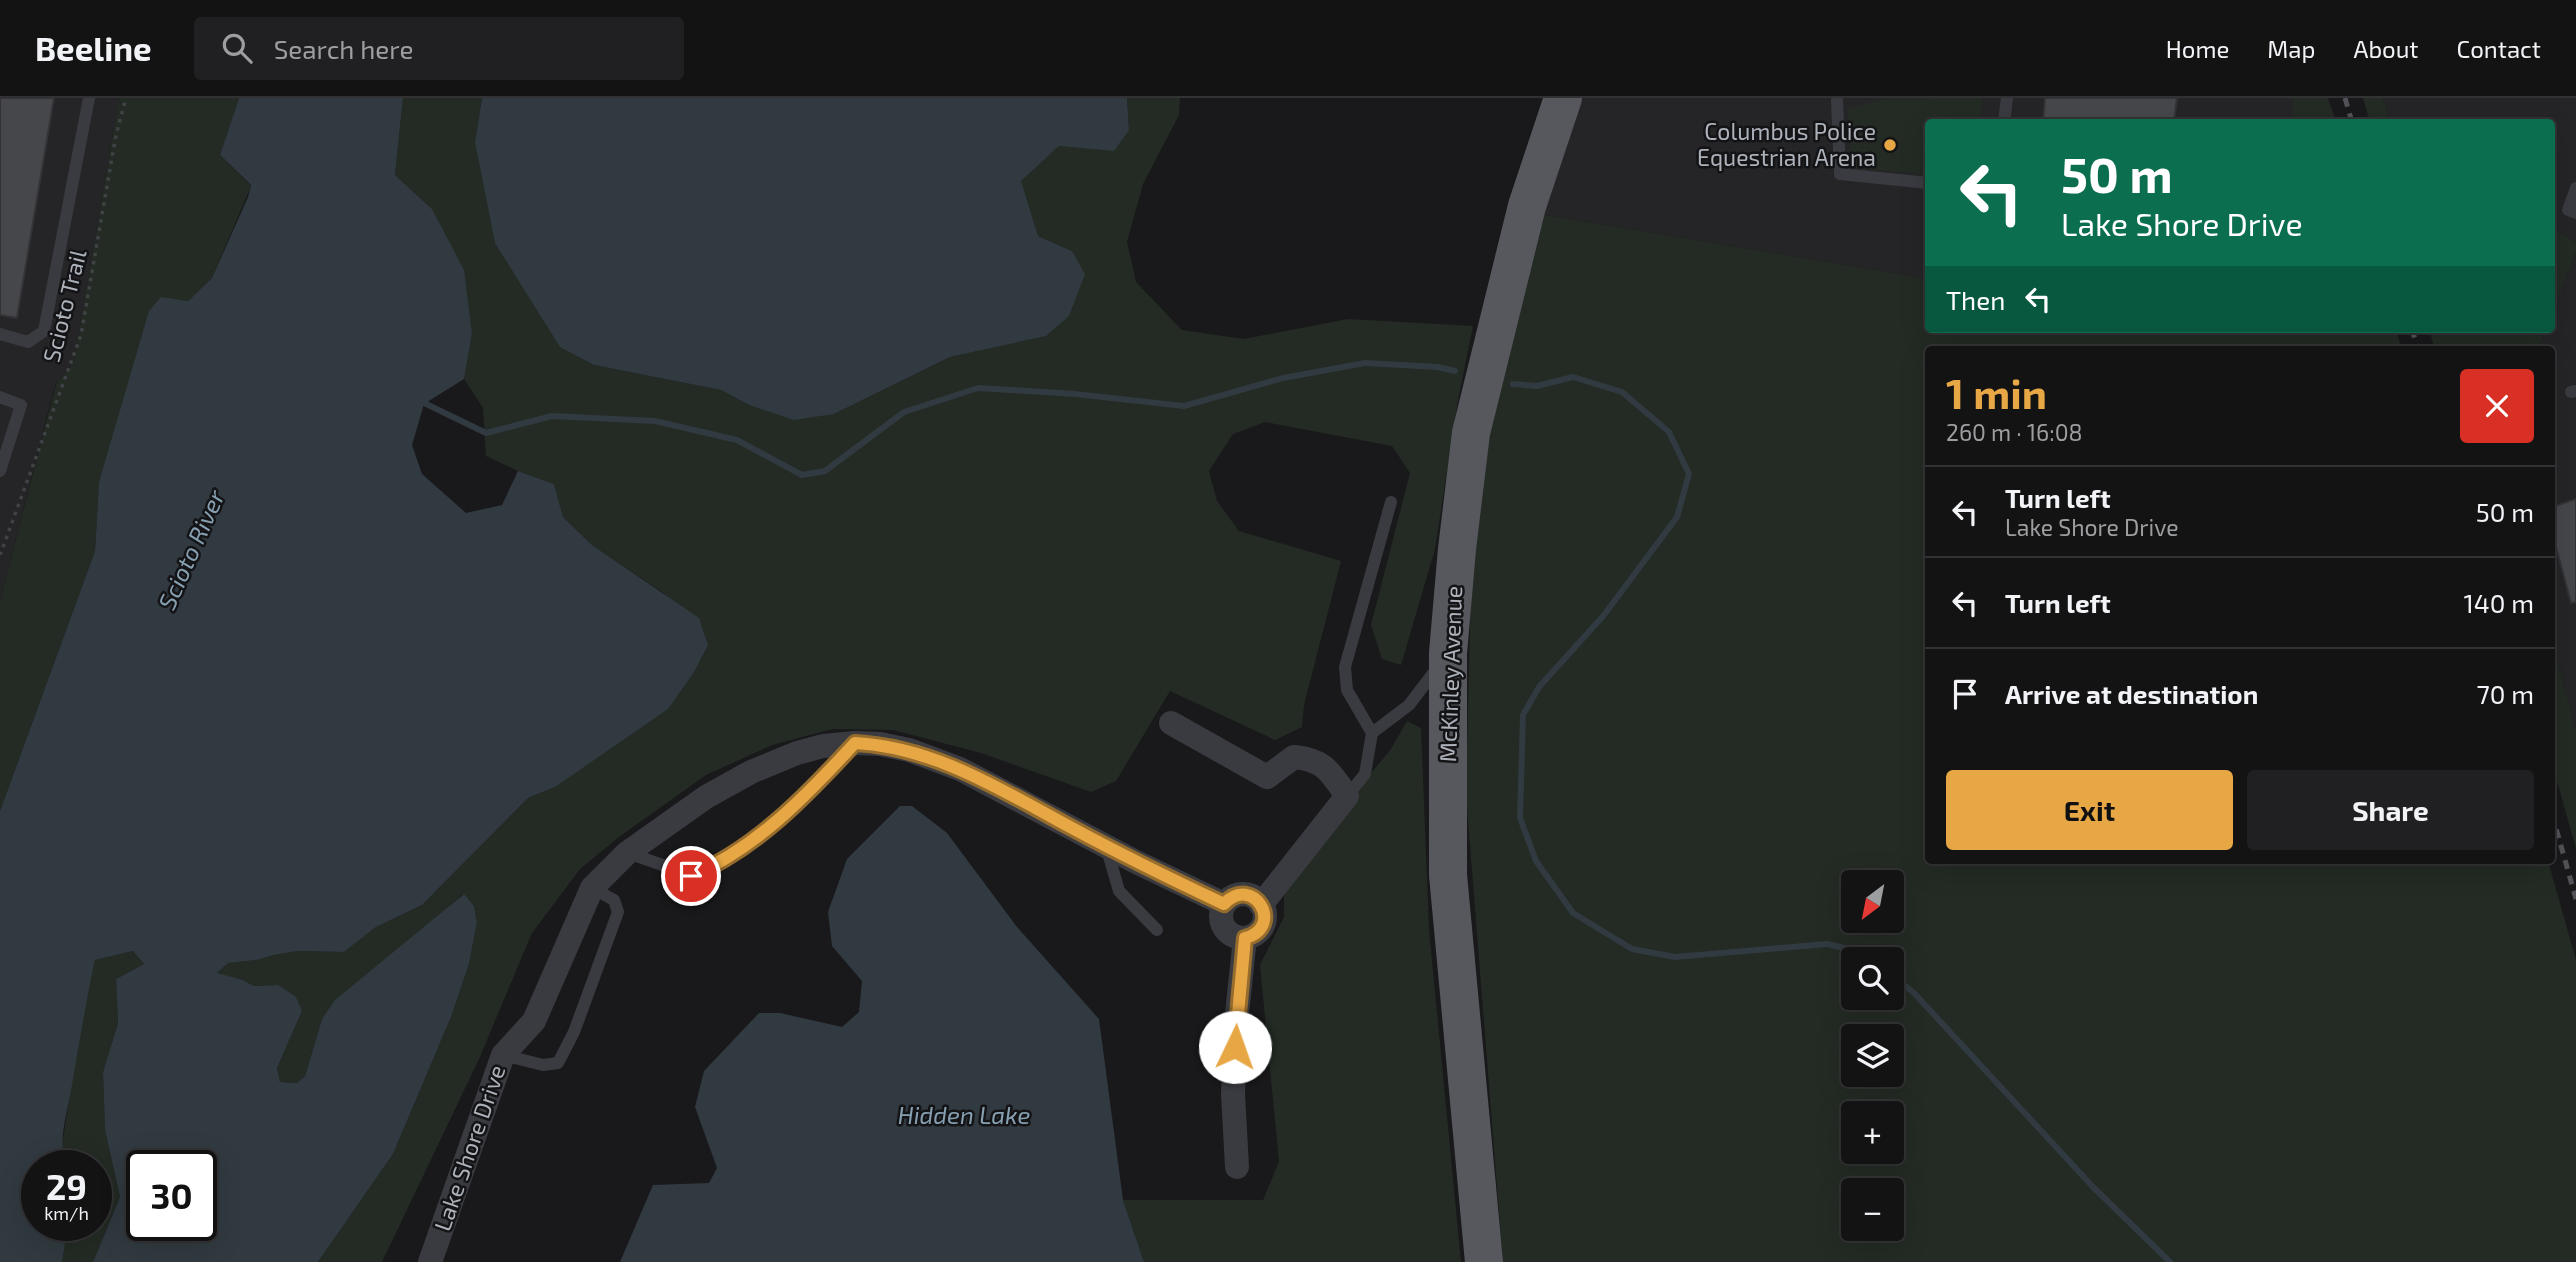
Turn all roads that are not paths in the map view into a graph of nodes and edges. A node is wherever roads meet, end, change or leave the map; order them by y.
1 (89, 98) edge
2 (1563, 98) edge
3 (2007, 98) edge
4 (1839, 99) edge
5 (2004, 119) edge
6 (1925, 183) edge
7 (2576, 188) edge
8 (2576, 213) edge
9 (0, 334) edge
10 (0, 397) edge
11 (0, 471) edge
12 (1391, 502) dead end
13 (1448, 653) junction
14 (1171, 723) dead end
15 (1372, 733) junction
16 (855, 743) junction
17 (1346, 796) junction
18 (1106, 846) junction
19 (627, 853) junction
20 (592, 888) junction
21 (1224, 904) junction
22 (1261, 905) junction
23 (1157, 930) dead end
24 (1245, 938) junction
25 (503, 1055) junction
26 (1237, 1167) dead end
27 (430, 1262) edge
28 (1484, 1262) edge

1 - 9 lane
2 - 13 main road, McKinley Avenue
3 - 5 lane
4 - 6 lane
7 - 8 lane
10 - 11 lane
12 - 15 lane
13 - 15 lane
13 - 28 main road, McKinley Avenue
14 - 17 street
15 - 17 lane
16 - 18 street, Lake Shore Drive
16 - 19 street, Lake Shore Drive
16 - 19 lane
17 - 22 street
18 - 21 street, Lake Shore Drive
18 - 23 lane
19 - 20 street, Lake Shore Drive
20 - 25 street, Lake Shore Drive
20 - 25 lane
21 - 22 street
21 - 24 street
22 - 24 street
24 - 26 street
25 - 27 street, Lake Shore Drive

